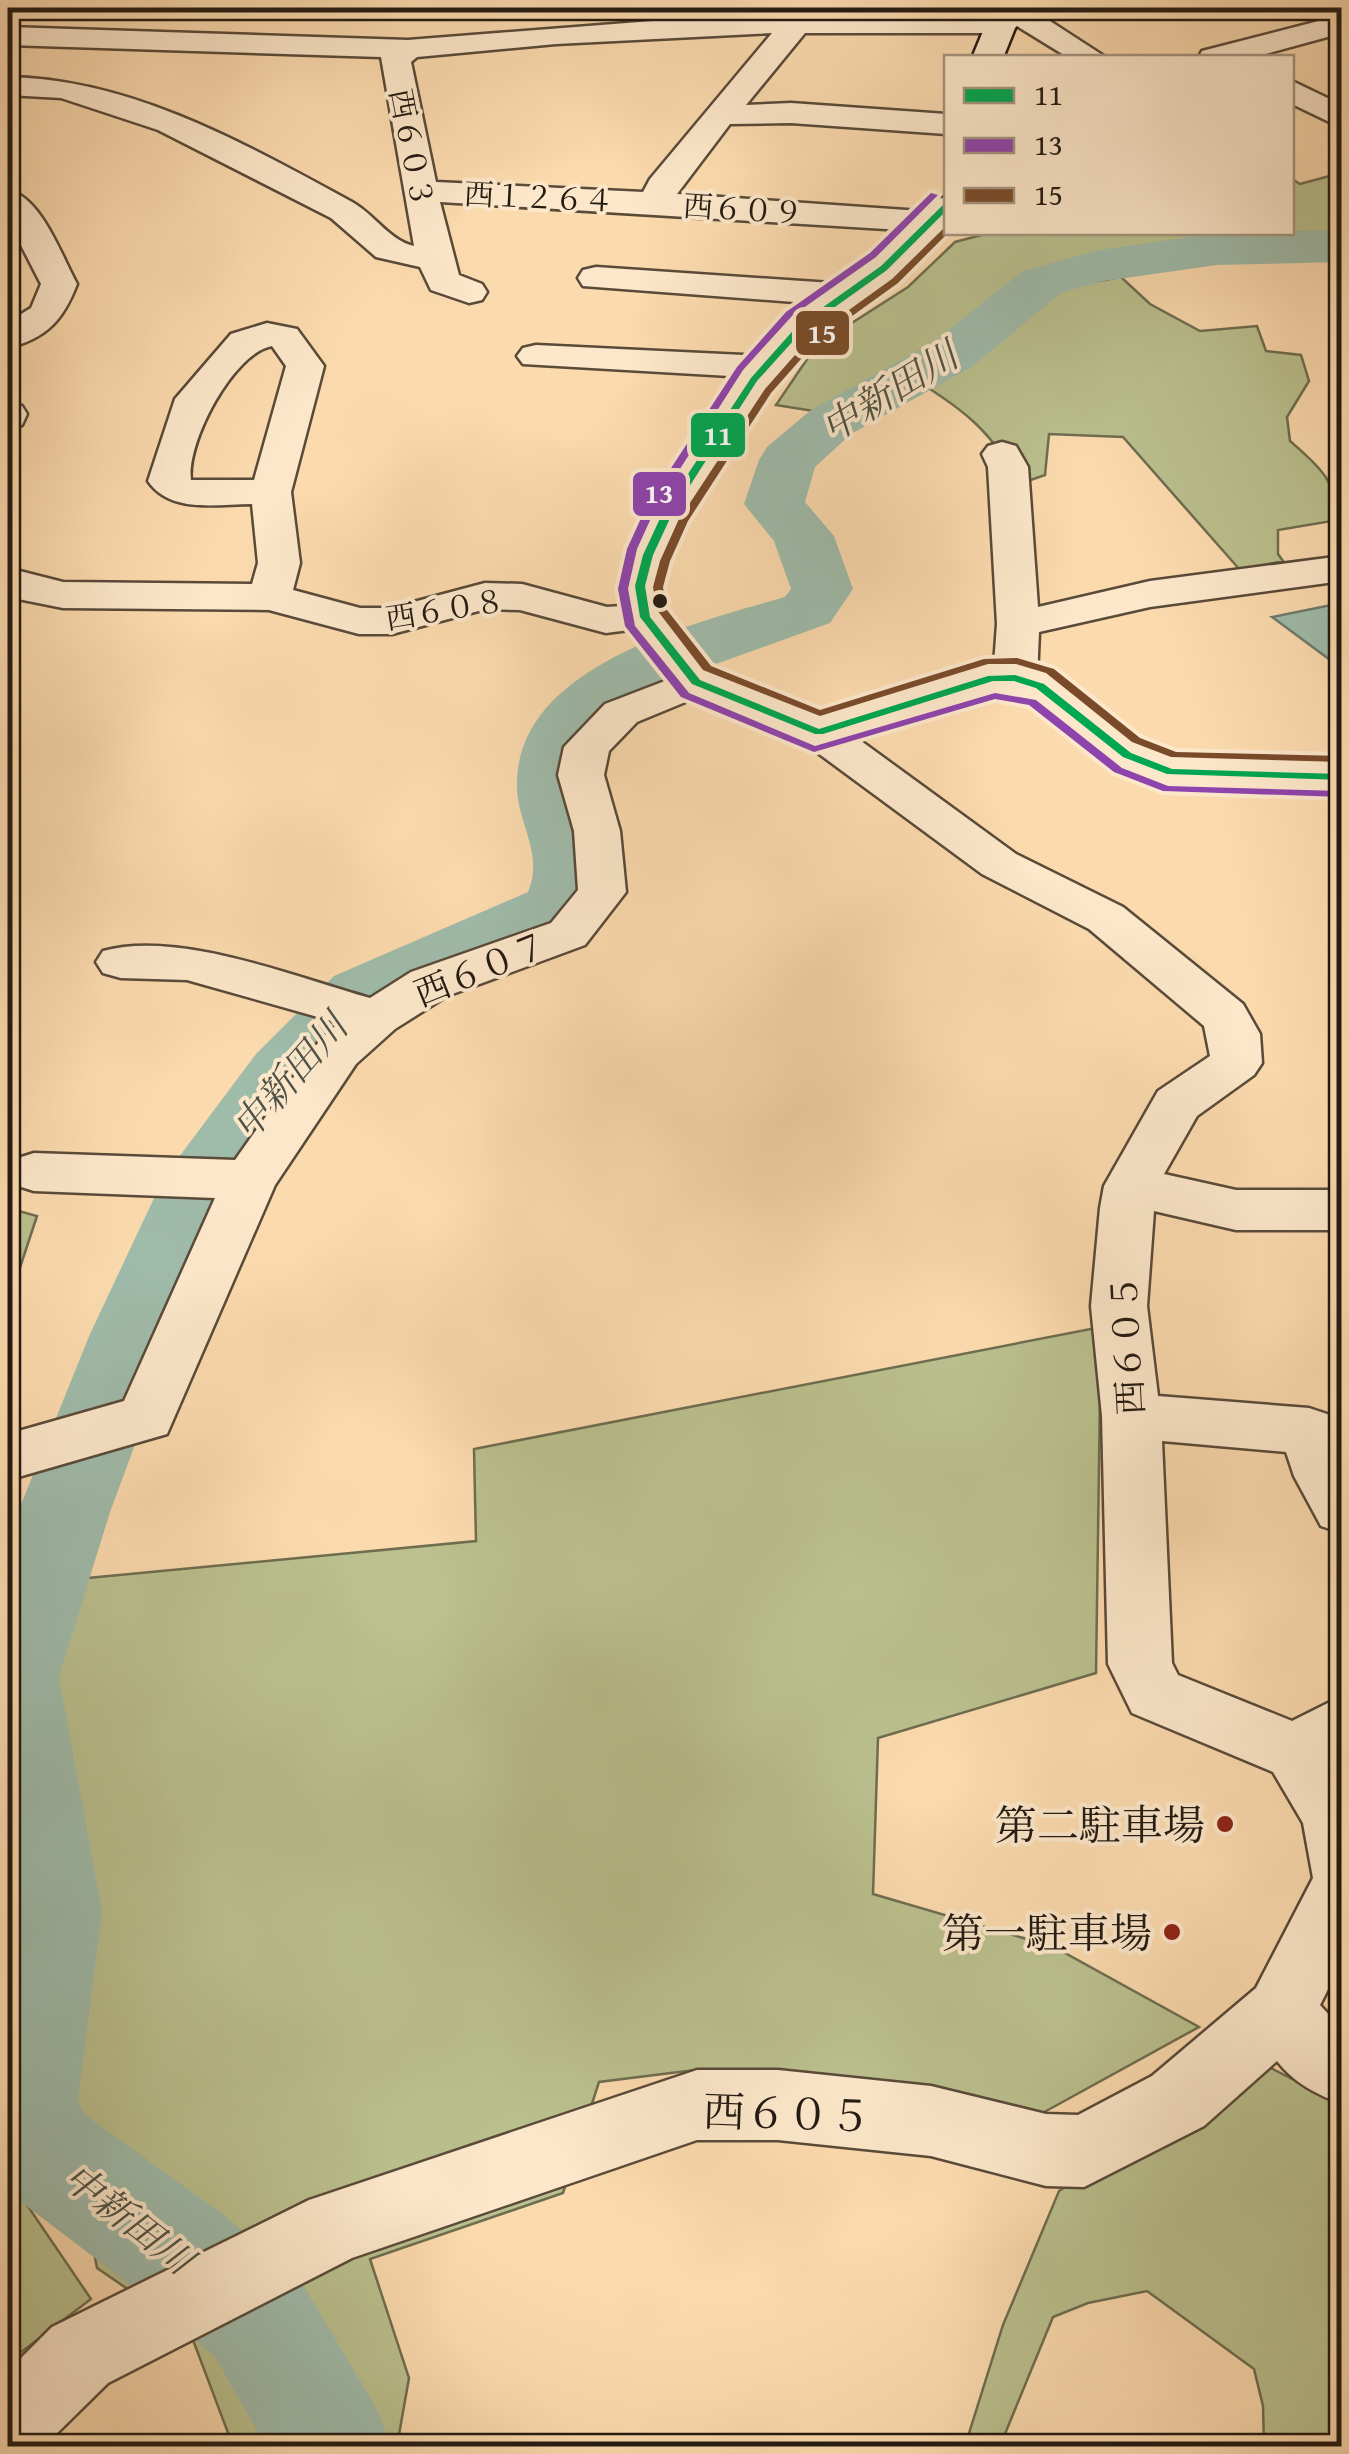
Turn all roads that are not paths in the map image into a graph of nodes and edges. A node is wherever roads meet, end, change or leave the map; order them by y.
1 (1010, 15) edge
2 (1279, 16) dead end
3 (1342, 24) edge
4 (795, 25) junction
5 (1310, 32) junction
6 (8, 36) edge
7 (408, 50) junction
8 (990, 55) edge
9 (1087, 55) edge
10 (1227, 55) edge
11 (8, 86) edge
12 (1294, 92) edge
13 (721, 115) junction
14 (1342, 118) edge
15 (944, 124) edge
16 (420, 190) junction
17 (8, 200) edge
18 (657, 203) junction
19 (941, 215) edge
20 (434, 257) junction
21 (596, 278) dead end
22 (469, 292) dead end
23 (846, 295) junction
24 (8, 338) edge
25 (536, 356) dead end
26 (765, 367) junction
27 (1002, 454) dead end
28 (271, 492) dead end
29 (1342, 568) edge
30 (8, 581) edge
31 (270, 597) junction
32 (1018, 624) junction
33 (673, 654) junction
34 (1015, 678) junction
35 (819, 732) junction
36 (1342, 777) edge
37 (121, 962) dead end
38 (355, 1011) junction
39 (34, 1172) dead end
40 (223, 1178) junction
41 (1131, 1186) junction
42 (1342, 1210) edge
43 (1131, 1416) junction
44 (8, 1456) edge
45 (1342, 1509) edge
46 (1319, 1738) edge
47 (1342, 1867) edge
48 (1342, 1890) edge
49 (1281, 2011) junction
50 (1342, 2070) edge
51 (8, 2426) edge

1 - 4 street, 西６０３
1 - 8 street
1 - 9 street
2 - 5 street
3 - 5 street
4 - 7 street, 西６０３
4 - 13 street, 西６０９
5 - 10 street
6 - 7 street
7 - 16 street, 西６０３
11 - 20 street, 西６０３
12 - 14 street
13 - 15 street
13 - 18 street, 西６０９
16 - 18 street, 西１２６４
16 - 20 street, 西６０３
17 - 24 street
18 - 19 street, 西６０９
19 - 23 street
20 - 22 street
21 - 23 street
23 - 26 street
25 - 26 street
26 - 33 street
27 - 32 street
28 - 31 street
29 - 32 street
30 - 31 street, 西６０８
31 - 33 street, 西６０８
32 - 34 street
33 - 35 street
33 - 38 street, 西６０７
34 - 35 street
34 - 36 street
35 - 41 street, 西６０５
37 - 38 street
38 - 40 street, 西６０７
39 - 40 street
40 - 44 street, 西６０７
41 - 42 street
41 - 43 street, 西６０５
43 - 45 street
43 - 46 street, 西６０５
46 - 47 street, 西６０５
48 - 49 street, 西６０５
49 - 50 street
49 - 51 street, 西６０５

